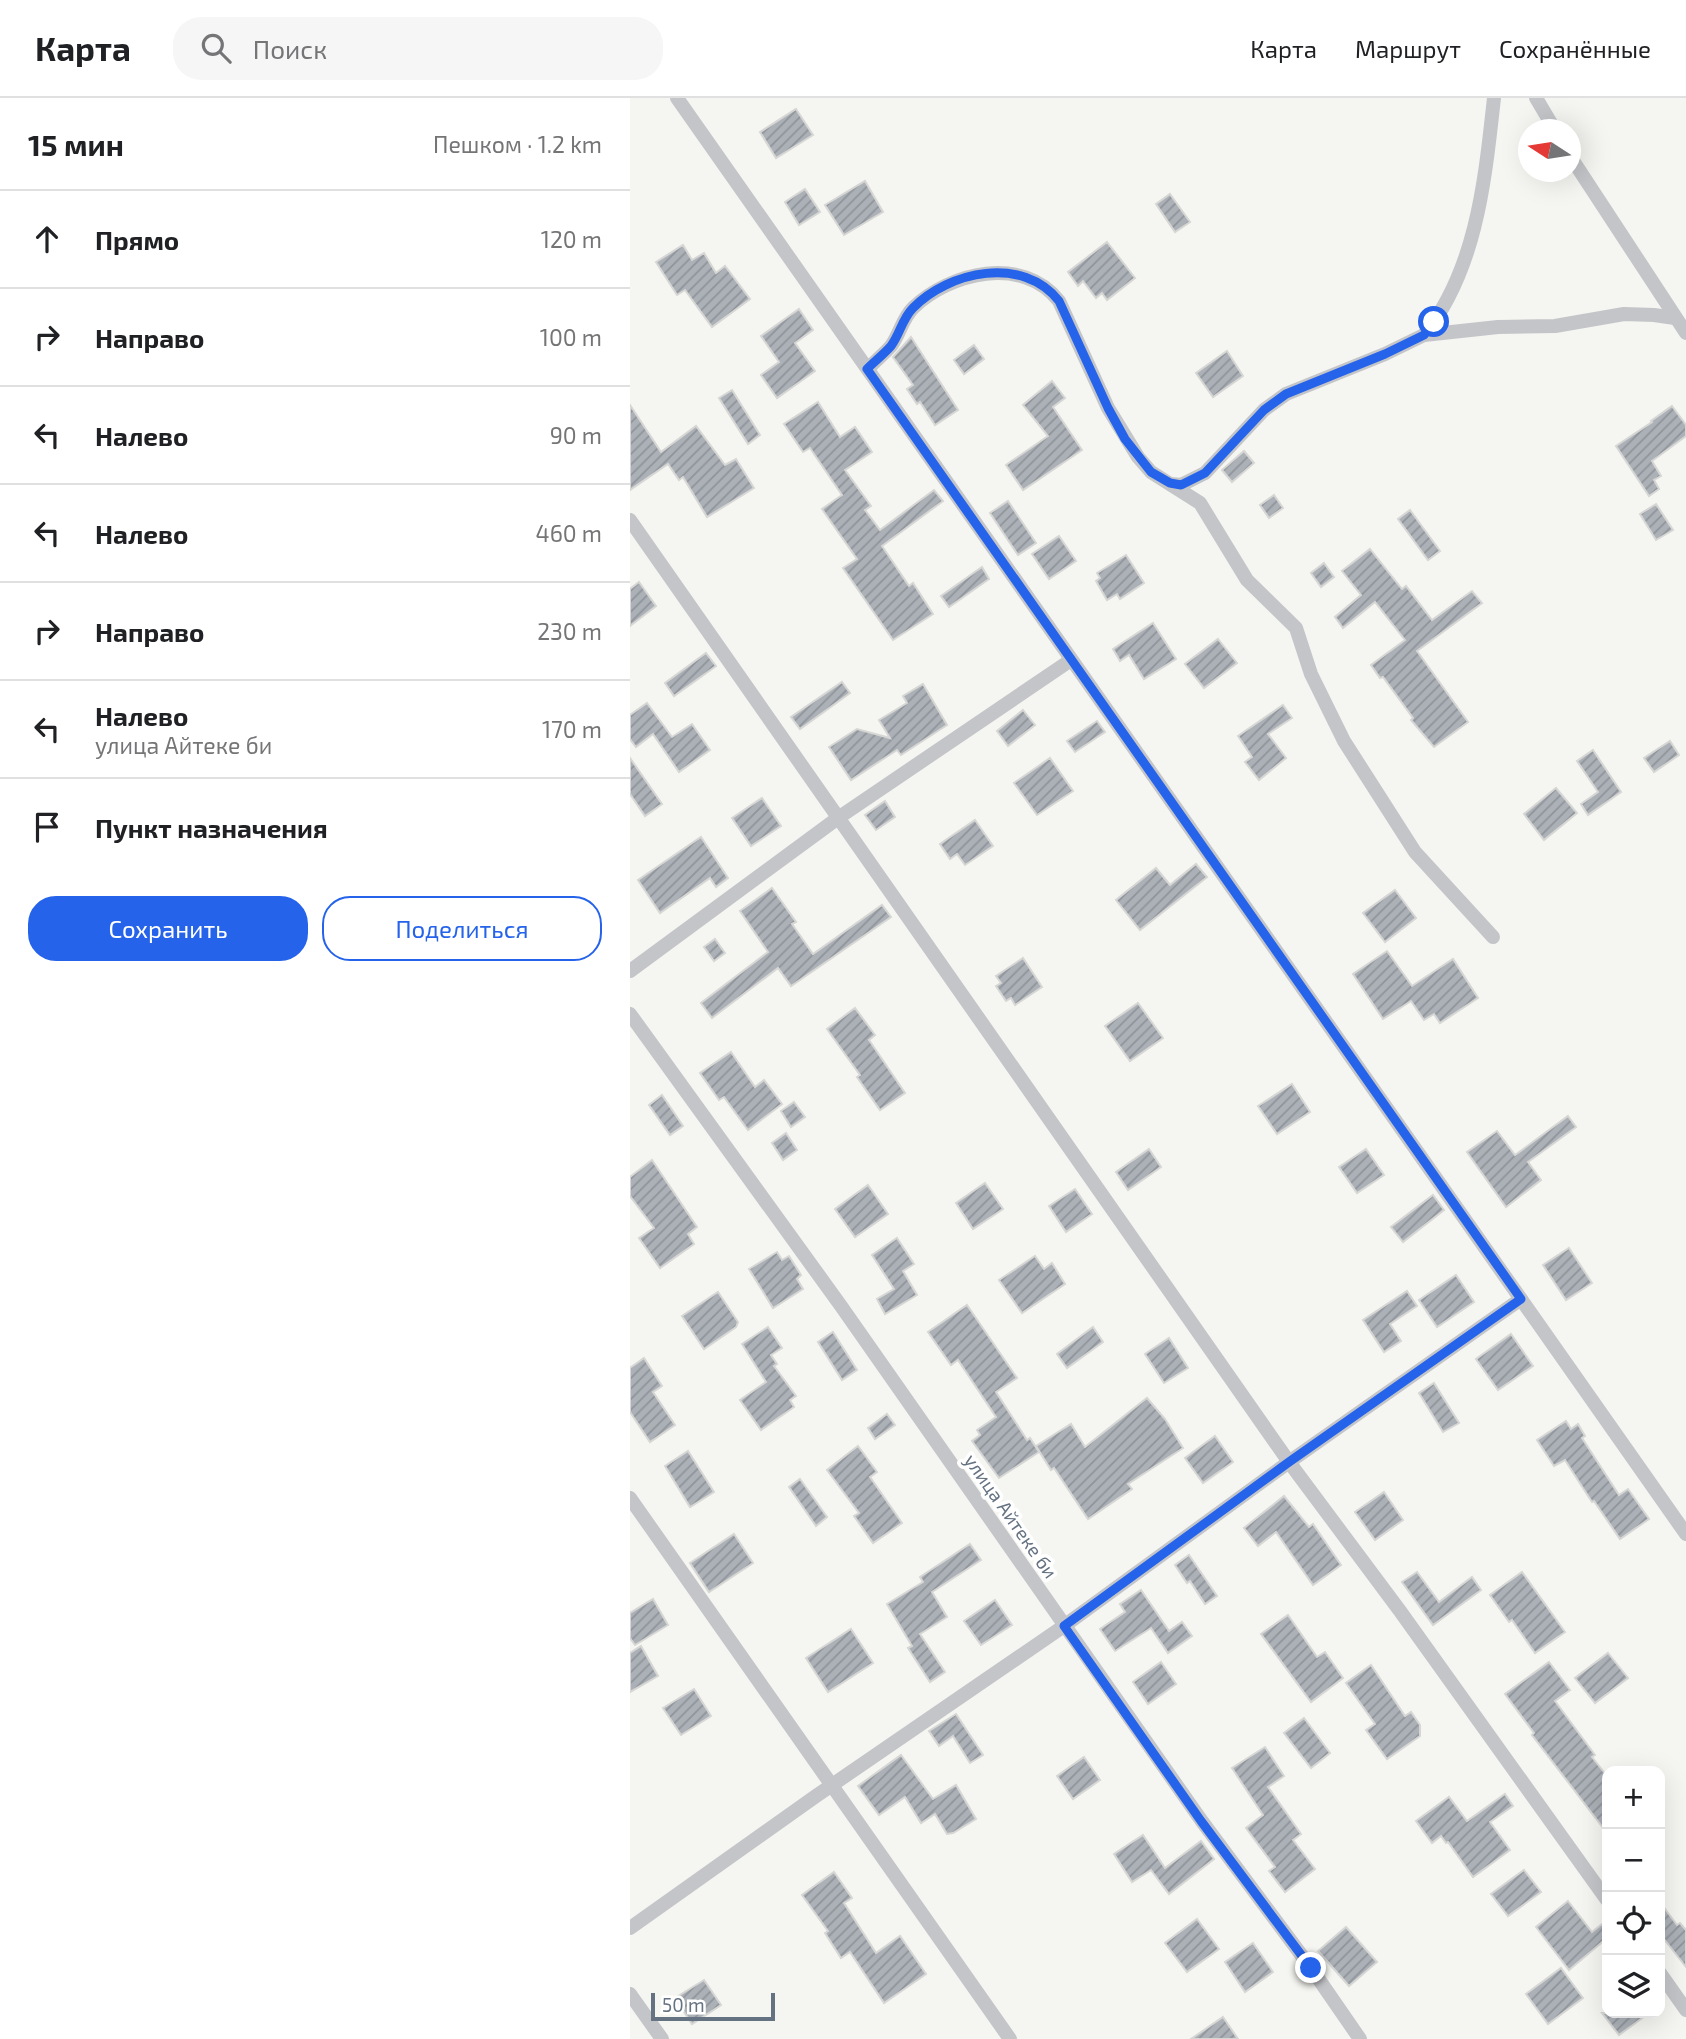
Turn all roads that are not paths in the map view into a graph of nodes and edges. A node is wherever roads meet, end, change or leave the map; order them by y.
1 (677, 98) edge
2 (1494, 98) edge
3 (1536, 98) edge
4 (1548, 119) edge
5 (1581, 173) edge
6 (1675, 318) junction
7 (1686, 333) edge
8 (1424, 335) junction
9 (867, 369) junction
10 (1205, 473) junction
11 (1170, 483) junction
12 (1200, 503) junction
13 (630, 520) edge
14 (1071, 660) junction
15 (838, 818) junction
16 (1493, 937) dead end
17 (630, 971) edge
18 (630, 1014) edge
19 (1521, 1299) junction
20 (1289, 1462) junction
21 (630, 1498) edge
22 (1686, 1534) edge
23 (1064, 1626) junction
24 (832, 1785) junction
25 (1602, 1893) edge
26 (630, 1928) edge
27 (1665, 1980) edge
28 (630, 1994) edge
29 (1686, 2010) edge
30 (662, 2039) edge
31 (1010, 2039) edge
32 (1360, 2039) edge

1 - 9 street
2 - 8 street
3 - 4 street
5 - 6 street
6 - 7 street
6 - 8 street
8 - 10 street
9 - 11 street
9 - 14 street
10 - 11 street
10 - 12 street
11 - 12 street
12 - 16 street
13 - 15 street
14 - 15 street
14 - 19 street
15 - 17 street
15 - 20 street
18 - 23 street, улица Айтеке би
19 - 20 street
19 - 22 street
20 - 23 street
20 - 25 street
21 - 24 street
23 - 24 street
23 - 32 street, улица Айтеке би
24 - 26 street
24 - 31 street
27 - 29 street
28 - 30 street

